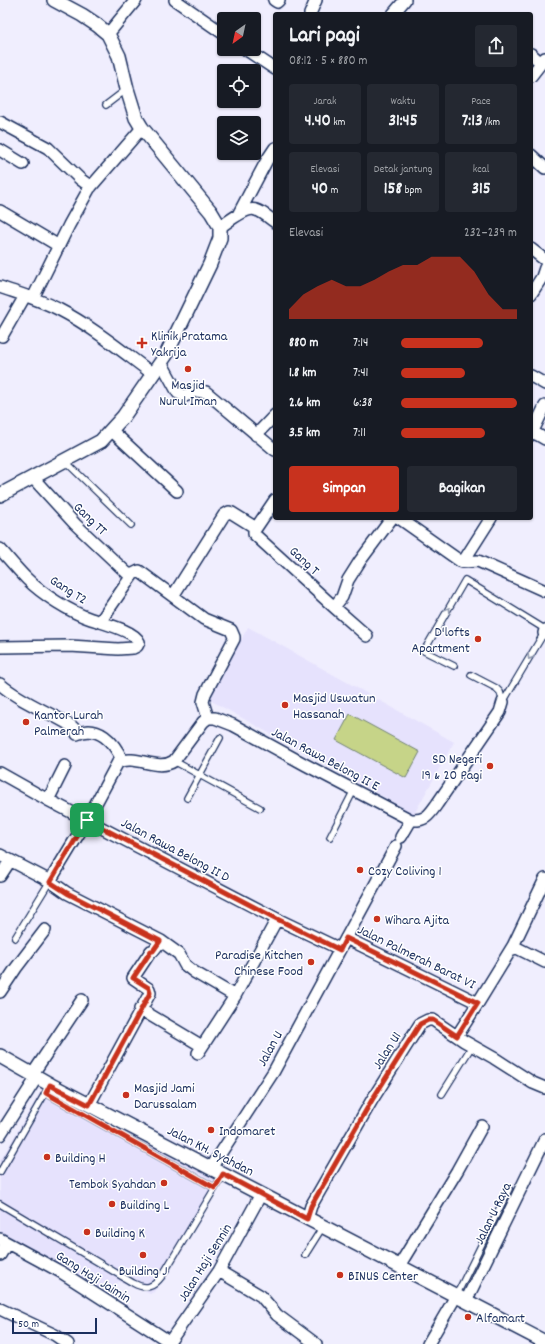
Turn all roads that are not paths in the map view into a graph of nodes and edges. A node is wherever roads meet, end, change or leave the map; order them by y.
1 (54, 0) edge
2 (136, 0) edge
3 (175, 0) edge
4 (274, 0) edge
5 (279, 0) edge
6 (316, 0) edge
7 (405, 0) edge
8 (311, 12) edge
9 (395, 12) edge
10 (217, 29) edge
11 (108, 34) junction
12 (533, 55) edge
13 (257, 56) edge
14 (543, 61) edge
15 (273, 65) edge
16 (533, 74) edge
17 (127, 89) junction
18 (106, 105) dead end
19 (0, 122) edge
20 (142, 128) junction
21 (0, 150) edge
22 (273, 151) edge
23 (533, 157) edge
24 (23, 164) dead end
25 (545, 168) edge
26 (91, 187) junction
27 (0, 211) edge
28 (238, 215) junction
29 (273, 221) edge
30 (220, 227) junction
31 (59, 246) junction
32 (533, 251) edge
33 (545, 260) edge
34 (545, 268) edge
35 (0, 287) edge
36 (533, 291) edge
37 (29, 297) junction
38 (1, 335) edge
39 (161, 362) junction
40 (153, 374) junction
41 (533, 377) edge
42 (545, 384) edge
43 (545, 406) edge
44 (273, 417) edge
45 (111, 430) junction
46 (533, 432) edge
47 (533, 434) edge
48 (256, 435) junction
49 (545, 439) edge
50 (273, 448) edge
51 (64, 460) junction
52 (33, 478) junction
53 (177, 491) dead end
54 (0, 495) edge
55 (273, 503) edge
56 (391, 520) edge
57 (402, 520) edge
58 (490, 520) edge
59 (131, 525) dead end
60 (256, 528) junction
61 (0, 549) edge
62 (463, 562) junction
63 (133, 574) junction
64 (545, 591) edge
65 (173, 596) junction
66 (334, 607) junction
67 (100, 622) junction
68 (544, 631) edge
69 (367, 636) dead end
70 (0, 647) edge
71 (454, 666) dead end
72 (471, 675) dead end
73 (0, 684) edge
74 (503, 702) junction
75 (208, 718) junction
76 (220, 738) dead end
77 (122, 760) junction
78 (174, 761) junction
79 (65, 766) dead end
80 (0, 773) edge
81 (199, 774) junction
82 (354, 790) junction
83 (187, 798) dead end
84 (48, 800) junction
85 (260, 808) dead end
86 (87, 820) junction
87 (411, 820) junction
88 (330, 837) dead end
89 (0, 855) edge
90 (10, 861) junction
91 (0, 876) edge
92 (545, 879) edge
93 (50, 882) junction
94 (277, 919) junction
95 (45, 930) dead end
96 (15, 938) dead end
97 (346, 938) junction
98 (160, 941) junction
99 (513, 946) junction
100 (340, 950) junction
101 (545, 962) edge
102 (0, 992) edge
103 (235, 996) junction
104 (82, 1000) dead end
105 (478, 1003) junction
106 (140, 1009) junction
107 (457, 1036) junction
108 (472, 1046) junction
109 (0, 1056) edge
110 (35, 1076) junction
111 (545, 1088) edge
112 (48, 1089) junction
113 (442, 1094) dead end
114 (89, 1105) junction
115 (482, 1126) dead end
116 (0, 1135) edge
117 (545, 1139) edge
118 (211, 1168) junction
119 (0, 1172) edge
120 (223, 1174) junction
121 (215, 1188) junction
122 (510, 1188) dead end
123 (262, 1194) junction
124 (0, 1204) edge
125 (307, 1219) junction
126 (322, 1228) junction
127 (3, 1241) edge
128 (0, 1255) edge
129 (305, 1255) dead end
130 (399, 1266) junction
131 (219, 1271) junction
132 (461, 1299) junction
133 (0, 1309) edge
134 (545, 1342) edge
135 (169, 1343) edge
136 (68, 1344) edge
137 (316, 1344) edge
138 (428, 1344) edge

1 - 11 street
2 - 11 street
3 - 10 street
4 - 5 street
6 - 8 street
7 - 9 street
11 - 17 street
12 - 14 street
13 - 15 street
14 - 16 street
17 - 18 lane
17 - 20 street
19 - 26 street
20 - 26 street
20 - 30 street
21 - 24 street
22 - 28 street
23 - 25 street
26 - 31 street
27 - 31 street
28 - 29 street
28 - 30 street
30 - 39 street
31 - 37 street
32 - 33 street
34 - 36 street
35 - 37 street
37 - 38 street
37 - 40 street
39 - 40 street
39 - 48 street
40 - 45 street
41 - 42 street
43 - 46 street
44 - 48 street
45 - 51 street
45 - 53 street
47 - 49 street
48 - 50 street
51 - 52 street
51 - 59 lane
52 - 54 street
52 - 63 street, Gang TT
55 - 60 street
56 - 66 street
57 - 62 street
58 - 62 street
60 - 65 street
60 - 66 street, Gang T
61 - 67 street, Gang T2
62 - 64 street
63 - 65 street, Gang TT
63 - 67 street
65 - 75 street
66 - 69 street, Gang T
67 - 70 street, Gang T2
71 -> 68 lane
68 -> 74 lane
72 - 74 lane
73 - 77 street
74 - 87 street
75 - 78 street
75 - 82 street, Jalan Rawa Belong II E
76 - 81 lane
77 - 78 street
77 - 86 street
78 - 81 lane
79 - 84 street
80 - 84 street, Jalan Rawa Belong II D
81 - 83 lane
81 - 85 lane
82 - 87 street, Jalan Rawa Belong II E
82 - 88 lane
84 - 86 street, Jalan Rawa Belong II D
86 - 93 street
86 - 94 street, Jalan Rawa Belong II D
87 - 97 street
89 - 90 street
90 - 91 street
90 - 93 street
92 - 99 street, Jalan Palmerah Barat VI
93 - 96 lane
93 - 98 street
94 - 100 street, Jalan Rawa Belong II D
94 - 103 street
95 - 102 street
97 - 100 street, Jalan U
97 - 105 street, Jalan Palmerah Barat VI
98 - 103 street
98 - 106 street
99 - 101 street
99 - 105 street, Jalan Palmerah Barat VI
100 - 118 street, Jalan U
103 - 106 street
104 - 110 street
105 - 107 street
106 - 114 street
107 - 108 street, Jalan U1
107 - 125 street, Jalan U1
108 - 111 street, Jalan U1
108 - 113 lane
109 - 110 street, Jalan KH. Syahdan
110 - 112 street, Jalan KH. Syahdan
110 - 116 street
112 - 114 street, Jalan KH. Syahdan
112 - 119 lane
112 - 121 lane
114 - 118 street, Jalan KH. Syahdan
115 - 130 street
117 - 132 street, Jalan U Raya
118 - 120 street, Jalan KH. Syahdan
120 - 121 lane
120 - 123 street, Jalan KH. Syahdan
121 - 124 lane
122 - 132 lane
123 - 125 street, Jalan KH. Syahdan
123 - 131 street, Jalan Haji Sennin
125 - 126 street, Jalan KH. Syahdan
126 - 129 lane
126 - 130 street, Jalan KH. Syahdan
127 - 128 street
127 - 135 street, Gang Haji Jaimin
130 - 132 street, Jalan KH. Syahdan
131 - 135 street, Jalan Haji Sennin
131 - 137 street
132 - 134 street, Jalan KH. Syahdan
132 - 138 street, Jalan U Raya
133 - 136 street

